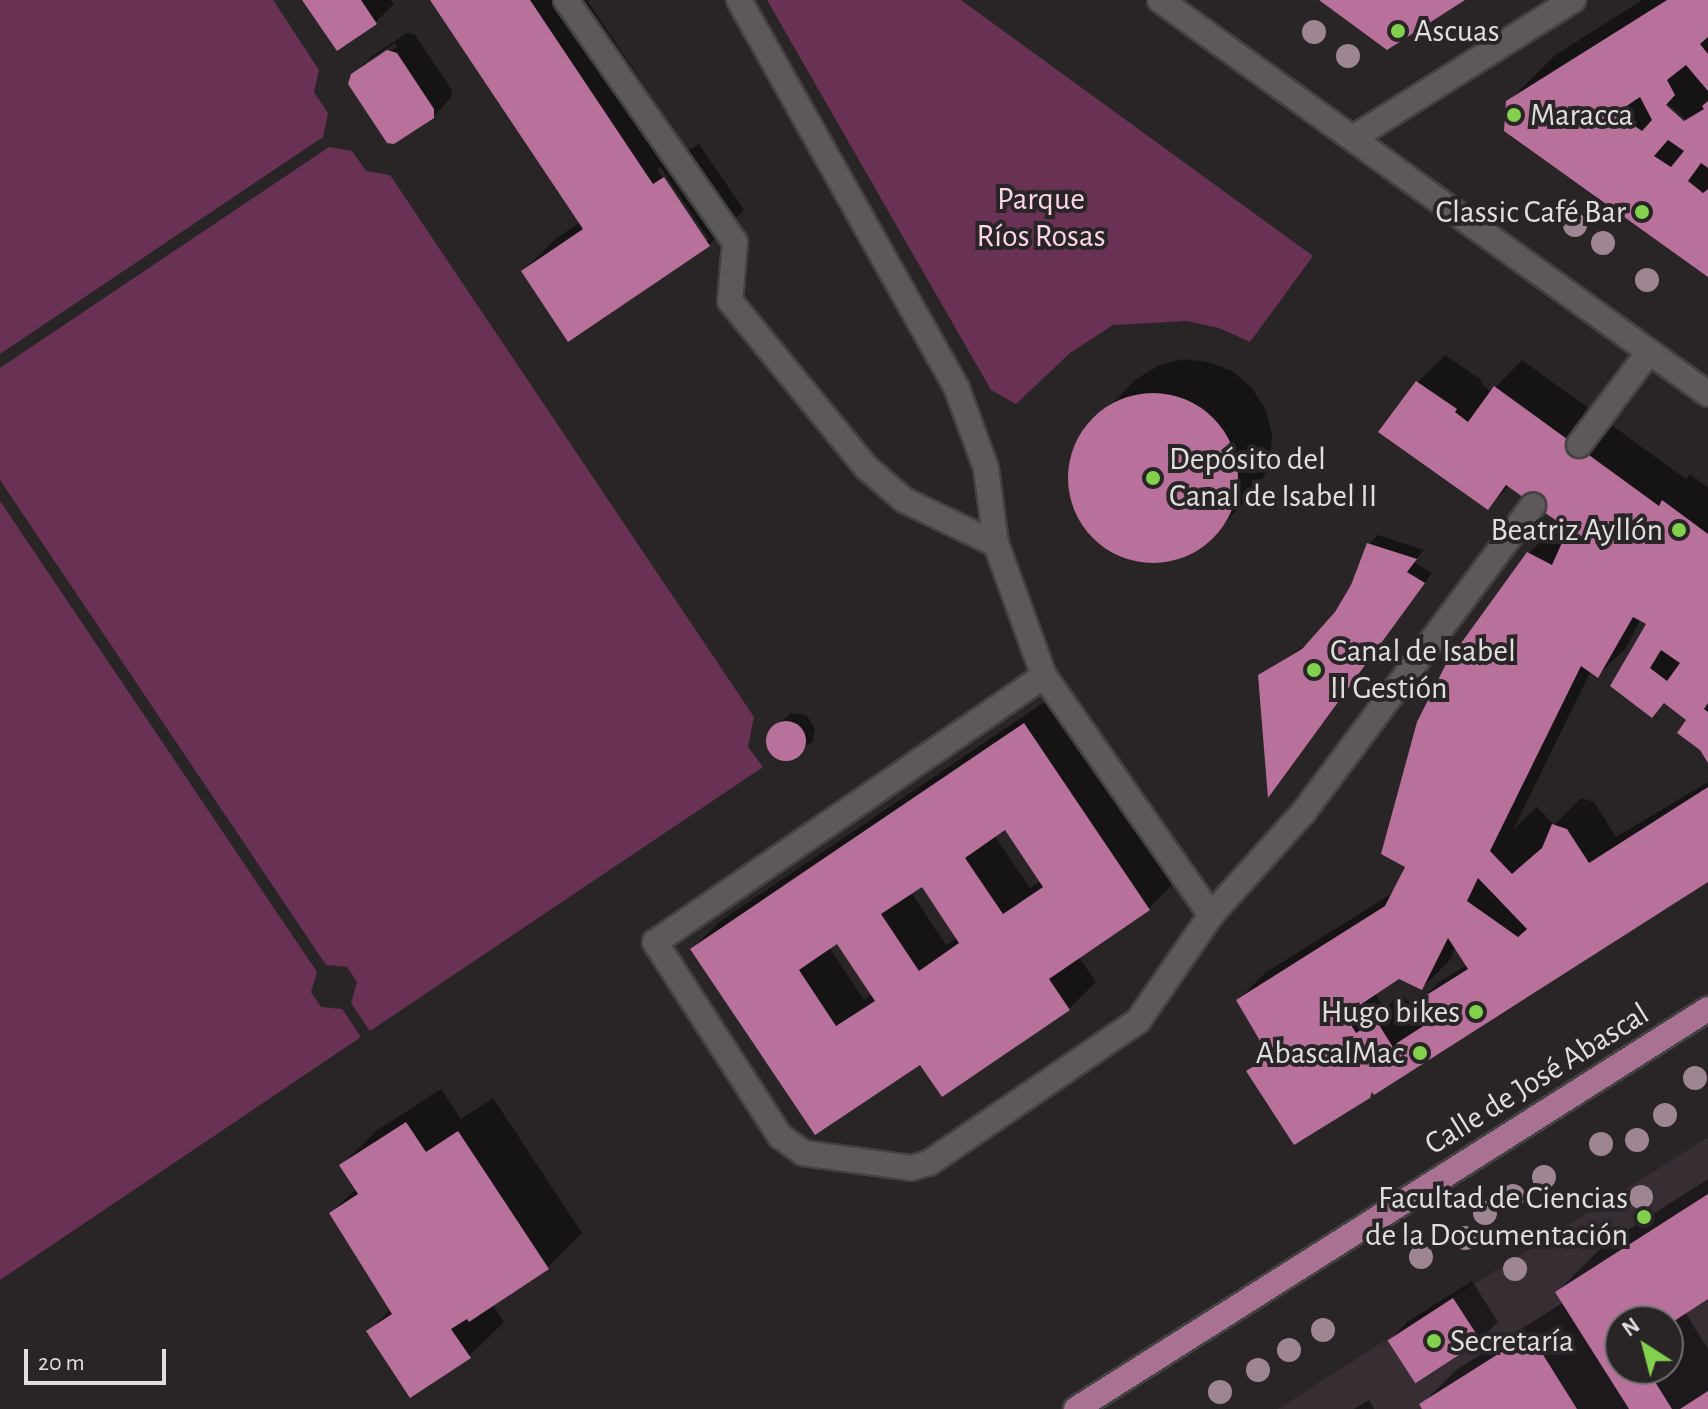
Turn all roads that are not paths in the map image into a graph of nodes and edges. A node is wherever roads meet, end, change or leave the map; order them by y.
1 (566, 0) edge
2 (739, 0) edge
3 (1160, 0) edge
4 (1573, 0) edge
5 (1353, 138) junction
6 (1649, 352) junction
7 (1708, 394) edge
8 (1579, 445) dead end
9 (1533, 505) dead end
10 (996, 544) junction
11 (1044, 676) junction
12 (1211, 915) junction
13 (1708, 1009) edge
14 (1076, 1409) edge

1 - 10 main road
2 - 10 main road
3 - 5 main road
4 - 5 main road
5 - 6 main road
6 - 7 main road
6 - 8 main road
9 - 12 main road
10 - 11 main road
11 - 12 main road
11 - 12 main road
13 - 14 main road, Calle de José Abascal

